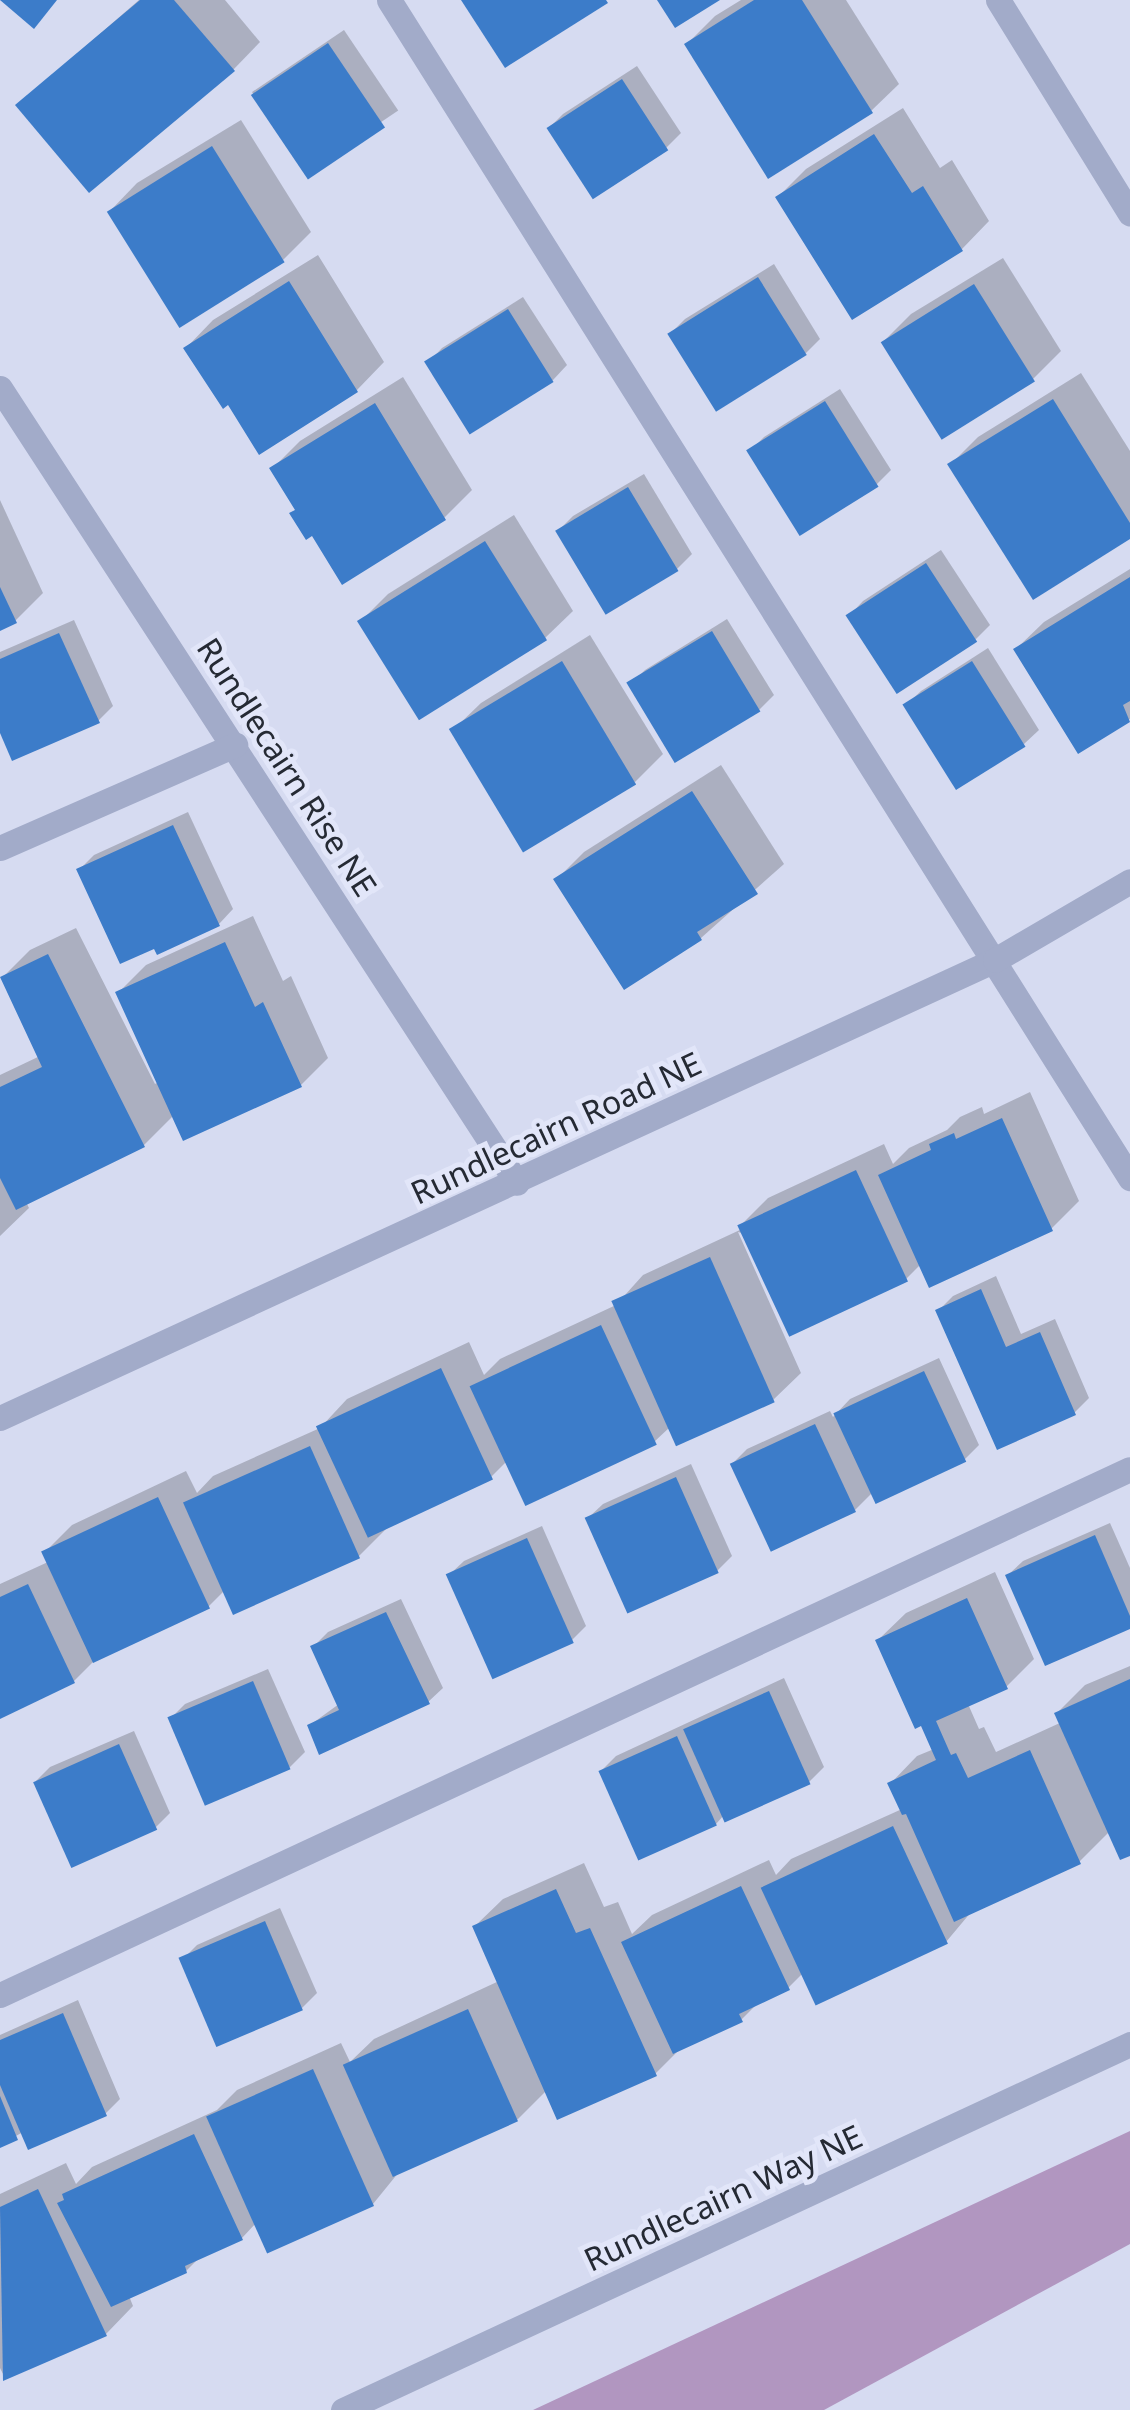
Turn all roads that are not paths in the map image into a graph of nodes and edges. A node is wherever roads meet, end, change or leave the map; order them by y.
1 (389, 0) edge
2 (998, 0) edge
3 (1130, 214) edge
4 (0, 388) edge
5 (235, 745) junction
6 (0, 848) edge
7 (1130, 881) edge
8 (995, 960) junction
9 (1130, 1178) edge
10 (516, 1183) junction
11 (0, 1418) edge
12 (1130, 1470) edge
13 (0, 1995) edge
14 (1130, 2044) edge
15 (343, 2410) edge

1 - 8 street
2 - 3 street
4 - 5 street, Rundlecairn Rise NE
5 - 6 street
5 - 10 street, Rundlecairn Rise NE
7 - 8 street, Rundlecairn Road NE
8 - 9 street
8 - 10 street, Rundlecairn Road NE
10 - 11 street, Rundlecairn Road NE
12 - 13 street
14 - 15 street, Rundlecairn Way NE

